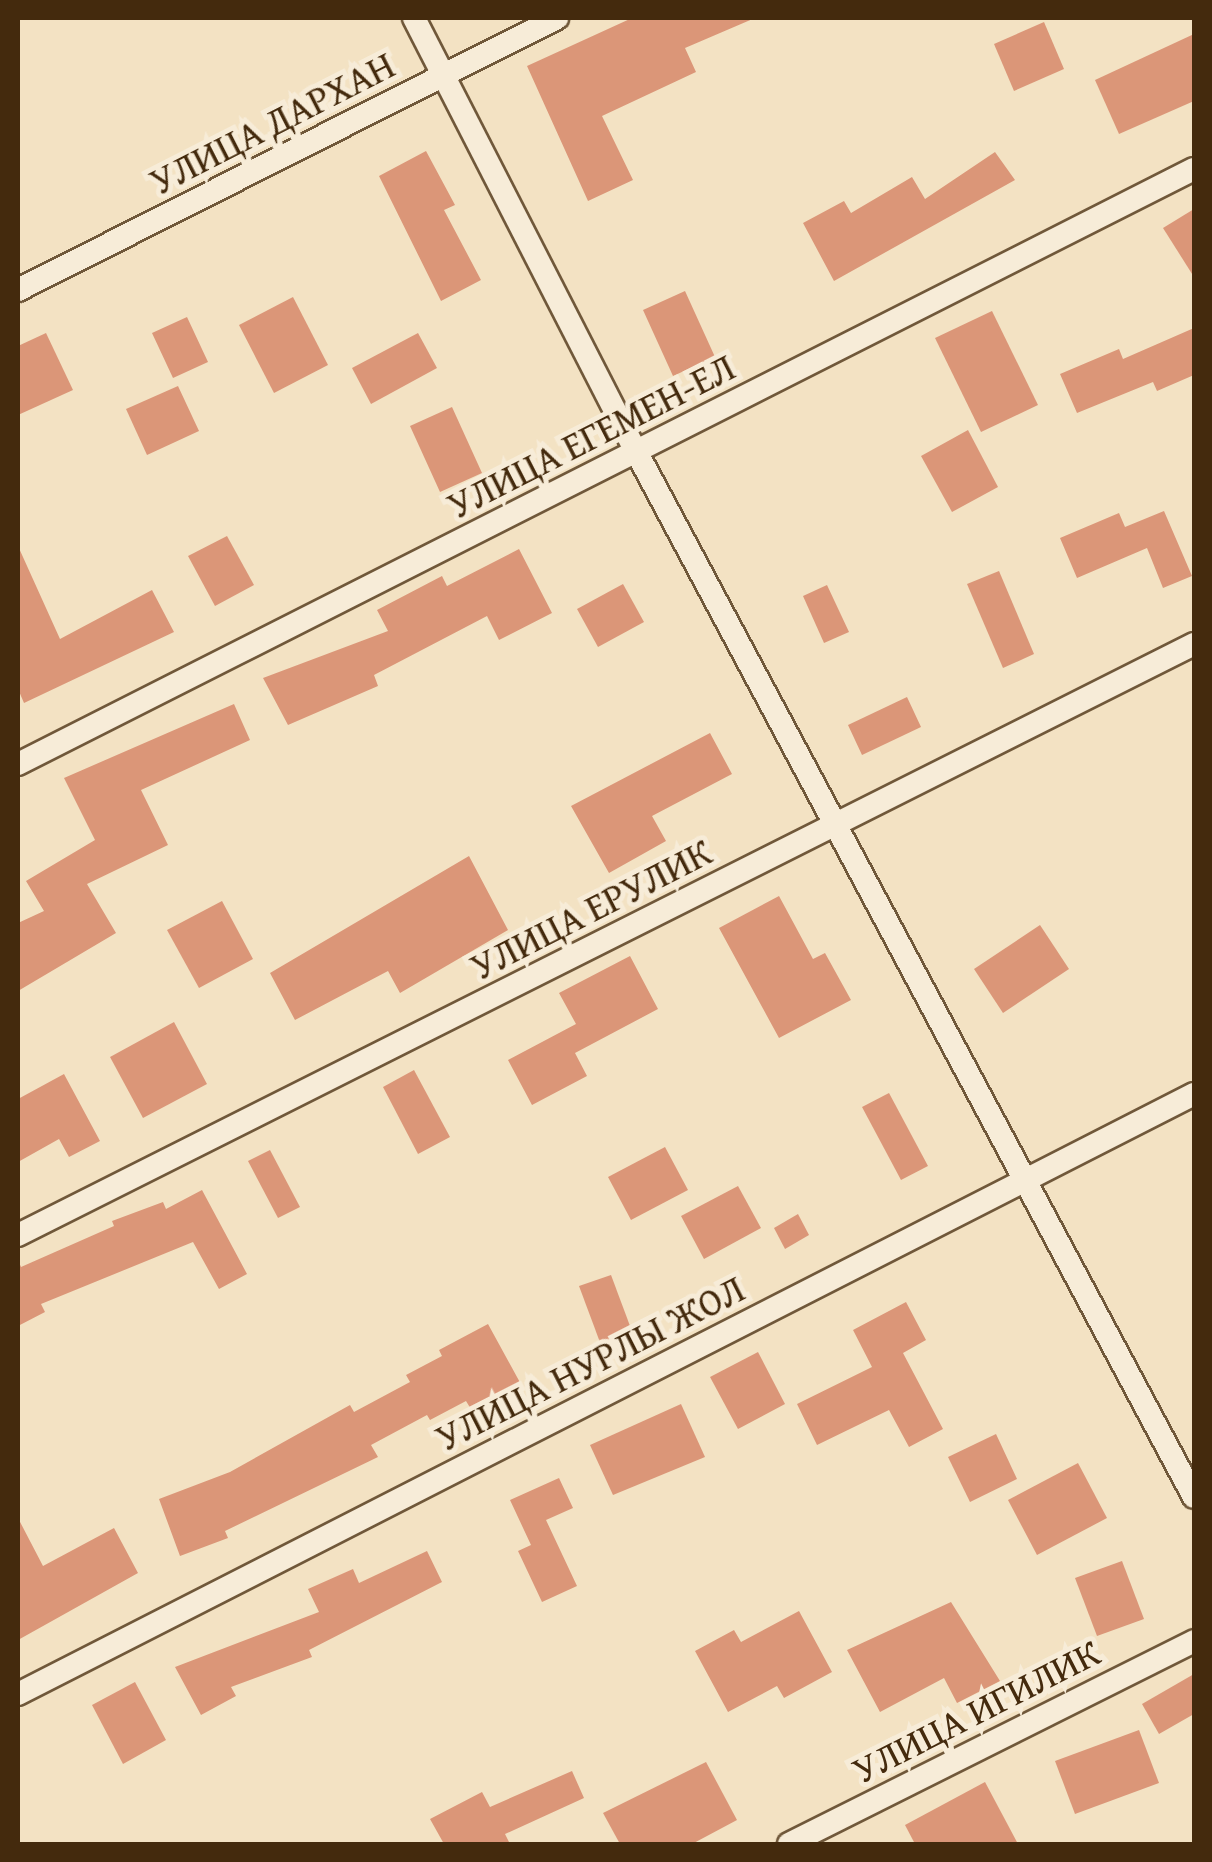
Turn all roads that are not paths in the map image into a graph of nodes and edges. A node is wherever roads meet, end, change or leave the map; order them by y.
1 (414, 18) edge
2 (557, 18) edge
3 (442, 76) junction
4 (1194, 168) edge
5 (18, 290) edge
6 (637, 453) junction
7 (1194, 644) edge
8 (18, 764) edge
9 (837, 826) junction
10 (1194, 1094) edge
11 (1024, 1182) junction
12 (18, 1235) edge
13 (1194, 1497) edge
14 (1194, 1640) edge
15 (18, 1694) edge
16 (789, 1844) edge

1 - 3 street
2 - 3 street, УЛИЦА ДАРХАН
3 - 5 street, УЛИЦА ДАРХАН
3 - 6 street
4 - 6 street, УЛИЦА ЕГЕМЕН-ЕЛ
6 - 8 street, УЛИЦА ЕГЕМЕН-ЕЛ
6 - 9 street
7 - 9 street, УЛИЦА ЕРУЛИК
9 - 11 street
9 - 12 street, УЛИЦА ЕРУЛИК
10 - 11 street, УЛИЦА НУРЛЫ ЖОЛ
11 - 13 street
11 - 15 street, УЛИЦА НУРЛЫ ЖОЛ
14 - 16 street, УЛИЦА ИГИЛИК

